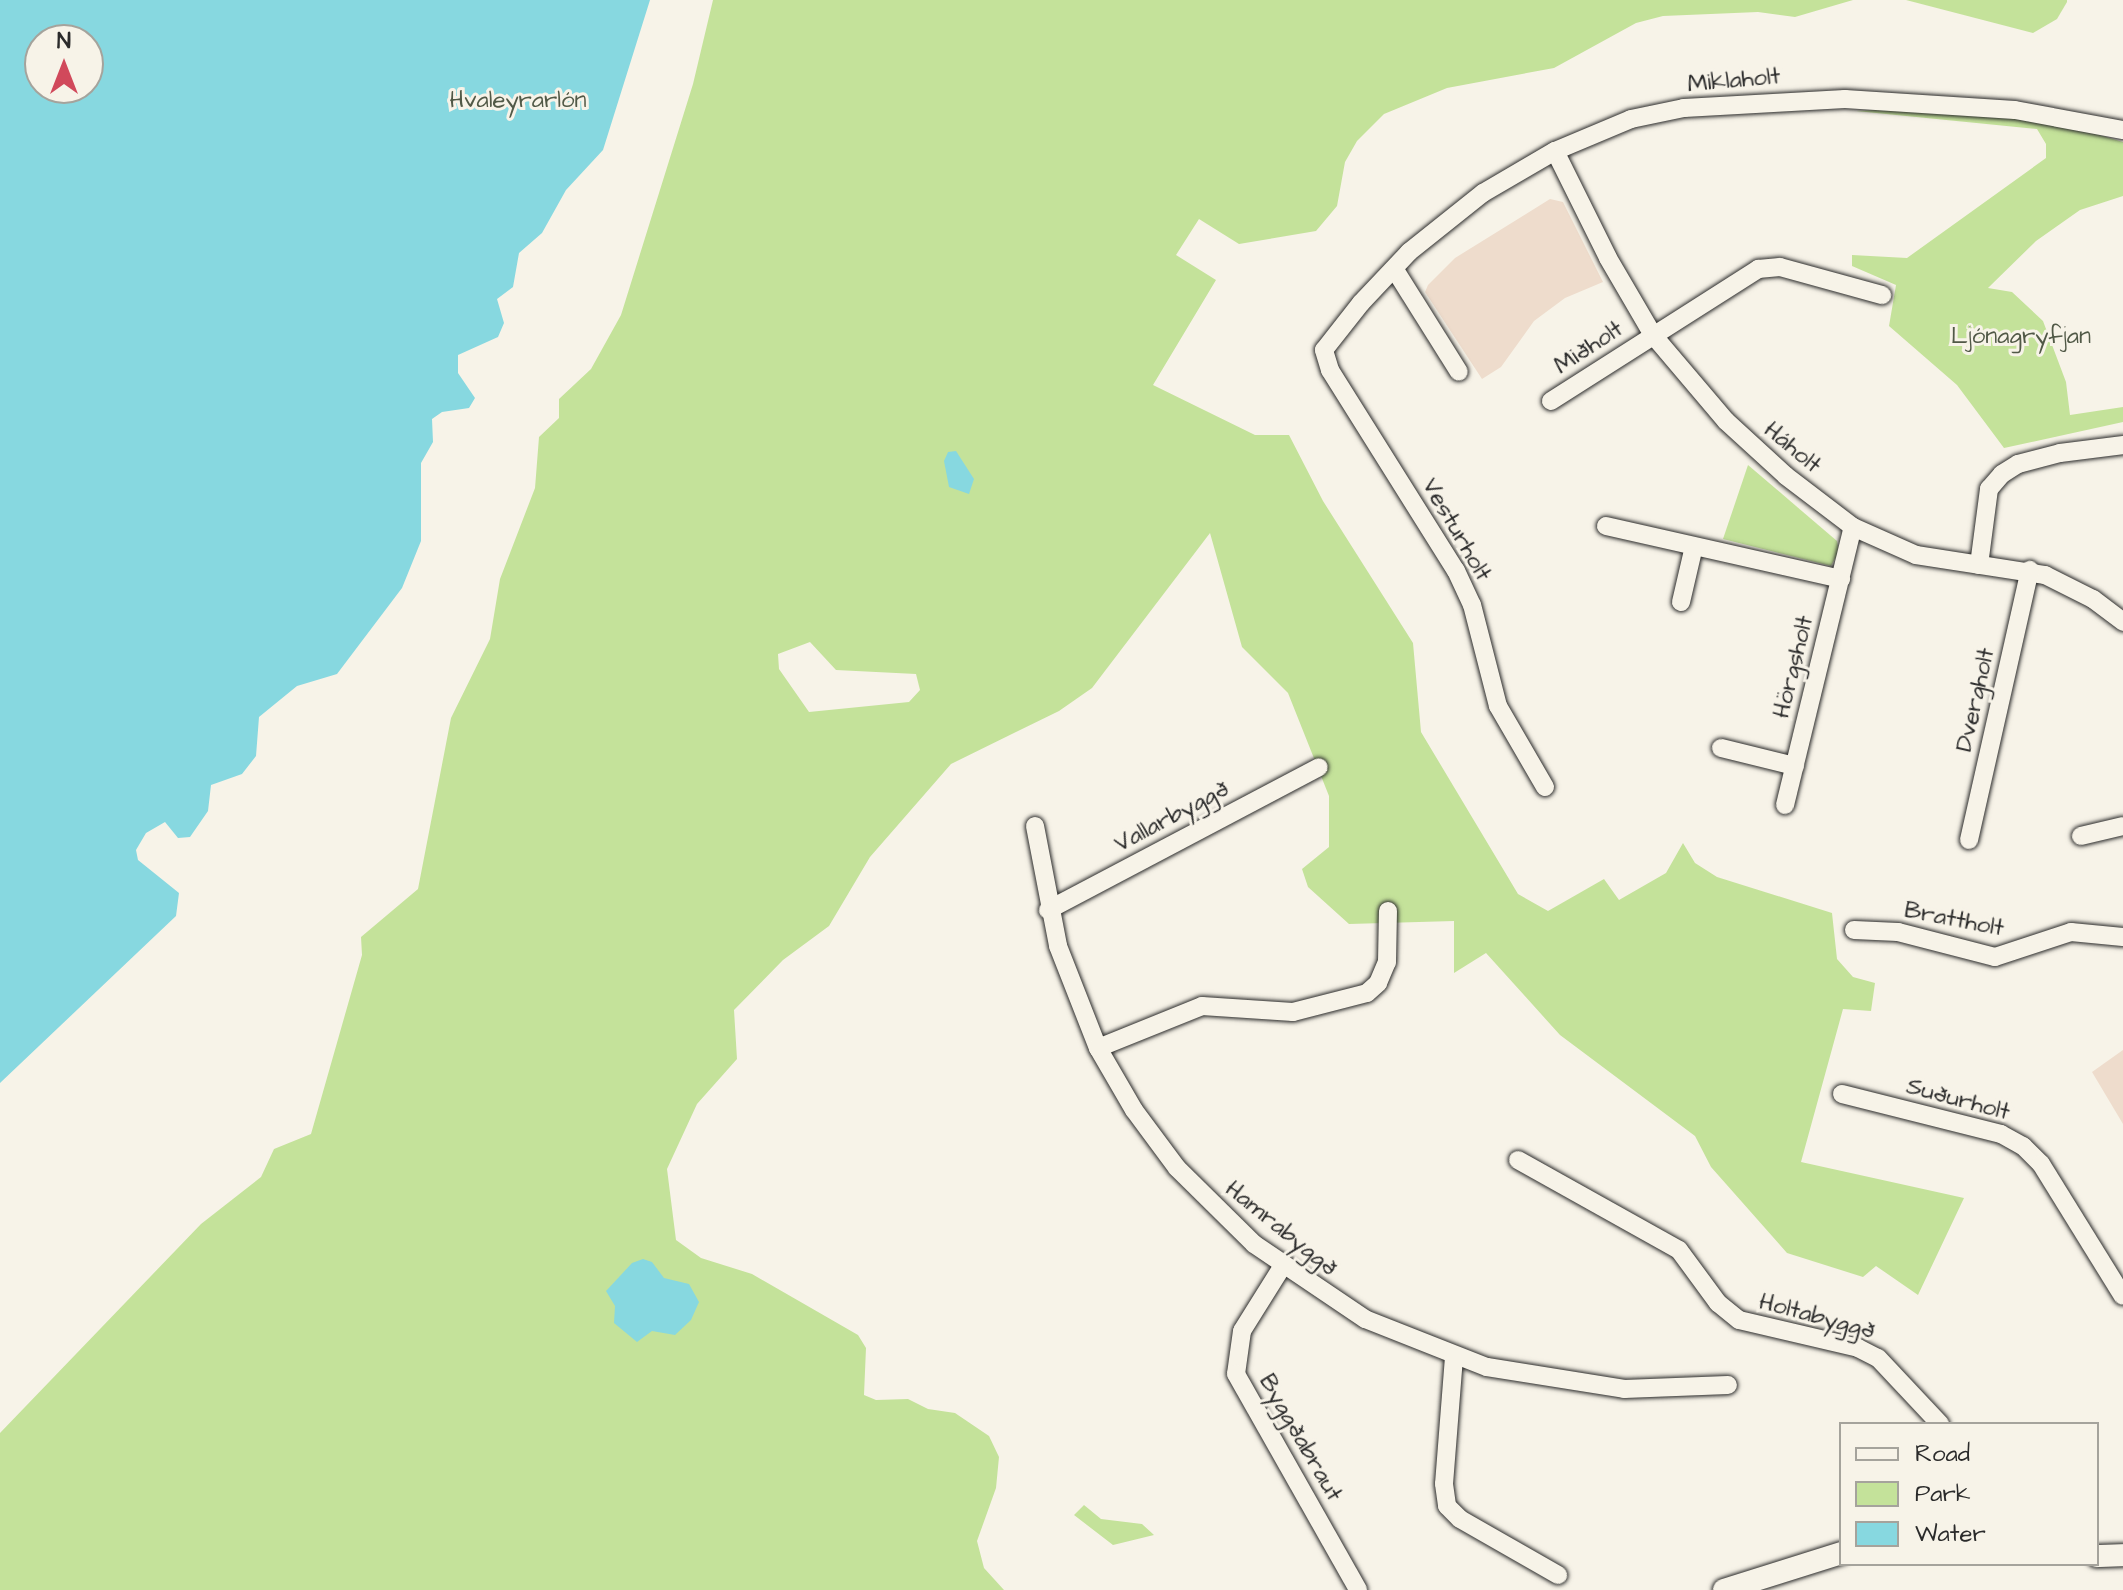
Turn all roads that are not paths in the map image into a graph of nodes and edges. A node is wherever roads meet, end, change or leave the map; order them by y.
1 (2123, 130) edge
2 (1555, 151) junction
3 (1395, 270) junction
4 (1882, 295) dead end
5 (1653, 335) junction
6 (1324, 350) joint
7 (1459, 372) dead end
8 (1551, 401) dead end
9 (2123, 445) edge
10 (1606, 526) dead end
11 (1853, 527) junction
12 (1694, 546) junction
13 (1979, 565) junction
14 (2030, 570) junction
15 (1841, 579) junction
16 (1681, 602) dead end
17 (2123, 622) edge
18 (1721, 748) dead end
19 (1795, 766) junction
20 (1319, 767) dead end
21 (1545, 787) dead end
22 (1785, 805) dead end
23 (1035, 826) dead end
24 (2123, 826) edge
25 (2081, 836) dead end
26 (1969, 840) dead end
27 (1048, 910) junction
28 (1388, 911) dead end
29 (1854, 930) dead end
30 (2123, 937) edge
31 (1098, 1048) junction
32 (1842, 1094) dead end
33 (1518, 1160) dead end
34 (1282, 1267) junction
35 (2123, 1296) edge
36 (1454, 1357) junction
37 (1728, 1385) dead end
38 (1938, 1422) edge
39 (1839, 1554) edge
40 (2123, 1555) edge
41 (2099, 1556) edge
42 (1558, 1575) dead end
43 (1358, 1590) edge
44 (1724, 1590) edge

1 - 2 street, Miklaholt
2 - 3 street, Miklaholt
2 - 5 street, Háholt
3 - 6 street, Miklaholt
3 - 7 street
4 - 5 street, Miðholt
5 - 8 street, Miðholt
5 - 11 street, Háholt
6 - 21 street, Vesturholt
9 - 13 street
10 - 12 street
11 - 13 street, Háholt
11 - 15 street, Hörgsholt
12 - 15 street
12 - 16 street
13 - 14 street, Háholt
14 - 17 street, Háholt
14 - 26 street, Dvergholt
15 - 19 street, Hörgsholt
18 - 19 street
19 - 22 street, Hörgsholt
20 - 27 street, Vallarbyggð
23 - 27 street, Hamrabyggð
24 - 25 street
27 - 31 street, Hamrabyggð
28 - 31 street
29 - 30 street, Brattholt
31 - 34 street, Hamrabyggð
32 - 35 street, Suðurholt
33 - 38 street, Holtabyggð
34 - 36 street, Hamrabyggð
34 - 43 street, Byggðabraut
36 - 37 street, Hamrabyggð
36 - 42 street
39 - 44 street
40 - 41 street

